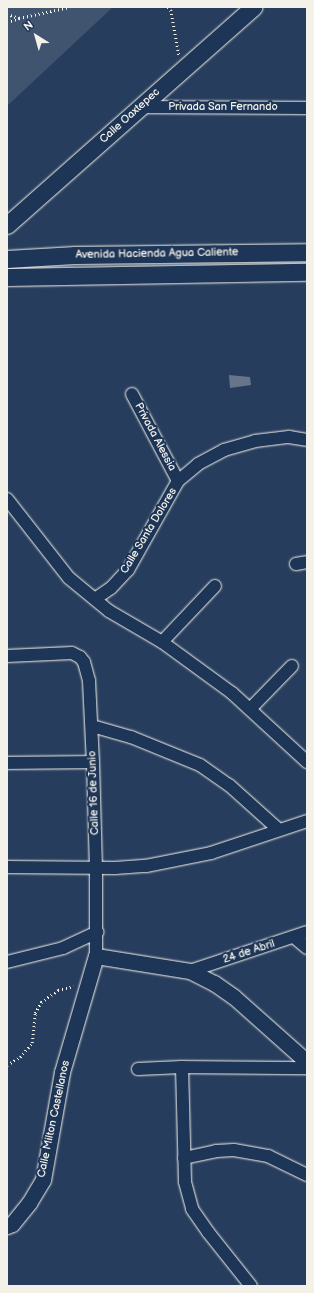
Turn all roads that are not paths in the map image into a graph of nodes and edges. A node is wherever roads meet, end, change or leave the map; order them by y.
1 (253, 7) edge
2 (139, 107) junction
3 (307, 108) edge
4 (7, 225) edge
5 (307, 252) edge
6 (7, 259) edge
7 (307, 272) edge
8 (7, 277) edge
9 (132, 394) dead end
10 (307, 440) edge
11 (178, 480) junction
12 (7, 499) edge
13 (215, 586) dead end
14 (95, 599) junction
15 (162, 642) junction
16 (7, 656) edge
17 (292, 666) dead end
18 (250, 709) junction
19 (92, 726) junction
20 (93, 762) junction
21 (307, 762) edge
22 (7, 763) edge
23 (307, 821) edge
24 (279, 830) junction
25 (7, 867) edge
26 (96, 868) junction
27 (97, 932) junction
28 (307, 932) edge
29 (294, 937) junction
30 (307, 948) edge
31 (96, 956) junction
32 (7, 962) edge
33 (190, 971) junction
34 (307, 1062) edge
35 (182, 1067) junction
36 (307, 1068) edge
37 (138, 1069) dead end
38 (184, 1158) junction
39 (307, 1175) edge
40 (7, 1226) edge
41 (251, 1286) edge

1 - 2 main road, Calle Oaxtepec
2 - 3 street, Privada San Fernando
2 - 4 main road, Calle Oaxtepec
5 - 6 main road, Avenida Hacienda Agua Caliente
7 - 8 main road, Avenida Hacienda Agua Caliente
9 - 11 street, Privada Alessia
10 - 11 street, Calle Santa Dolores
11 - 14 street, Calle Santa Dolores
12 - 14 street
13 - 15 street
14 - 15 street
15 - 18 street
16 - 19 street, Calle 16 de Junio
17 - 18 street
18 - 21 street
19 - 20 street, Calle 16 de Junio
19 - 24 street
20 - 22 street
20 - 26 street, Calle 16 de Junio
23 - 24 street
24 - 26 street
25 - 26 street
26 - 27 street, Calle 16 de Junio
27 - 31 street, Calle Milton Castellanos
27 - 32 street
28 - 29 street, 24 de Abril
29 - 30 street
29 - 33 street, 24 de Abril
31 - 33 street
31 - 40 street, Calle Milton Castellanos
33 - 34 street
35 - 36 street
35 - 37 street
35 - 38 street
38 - 39 street
38 - 41 street

